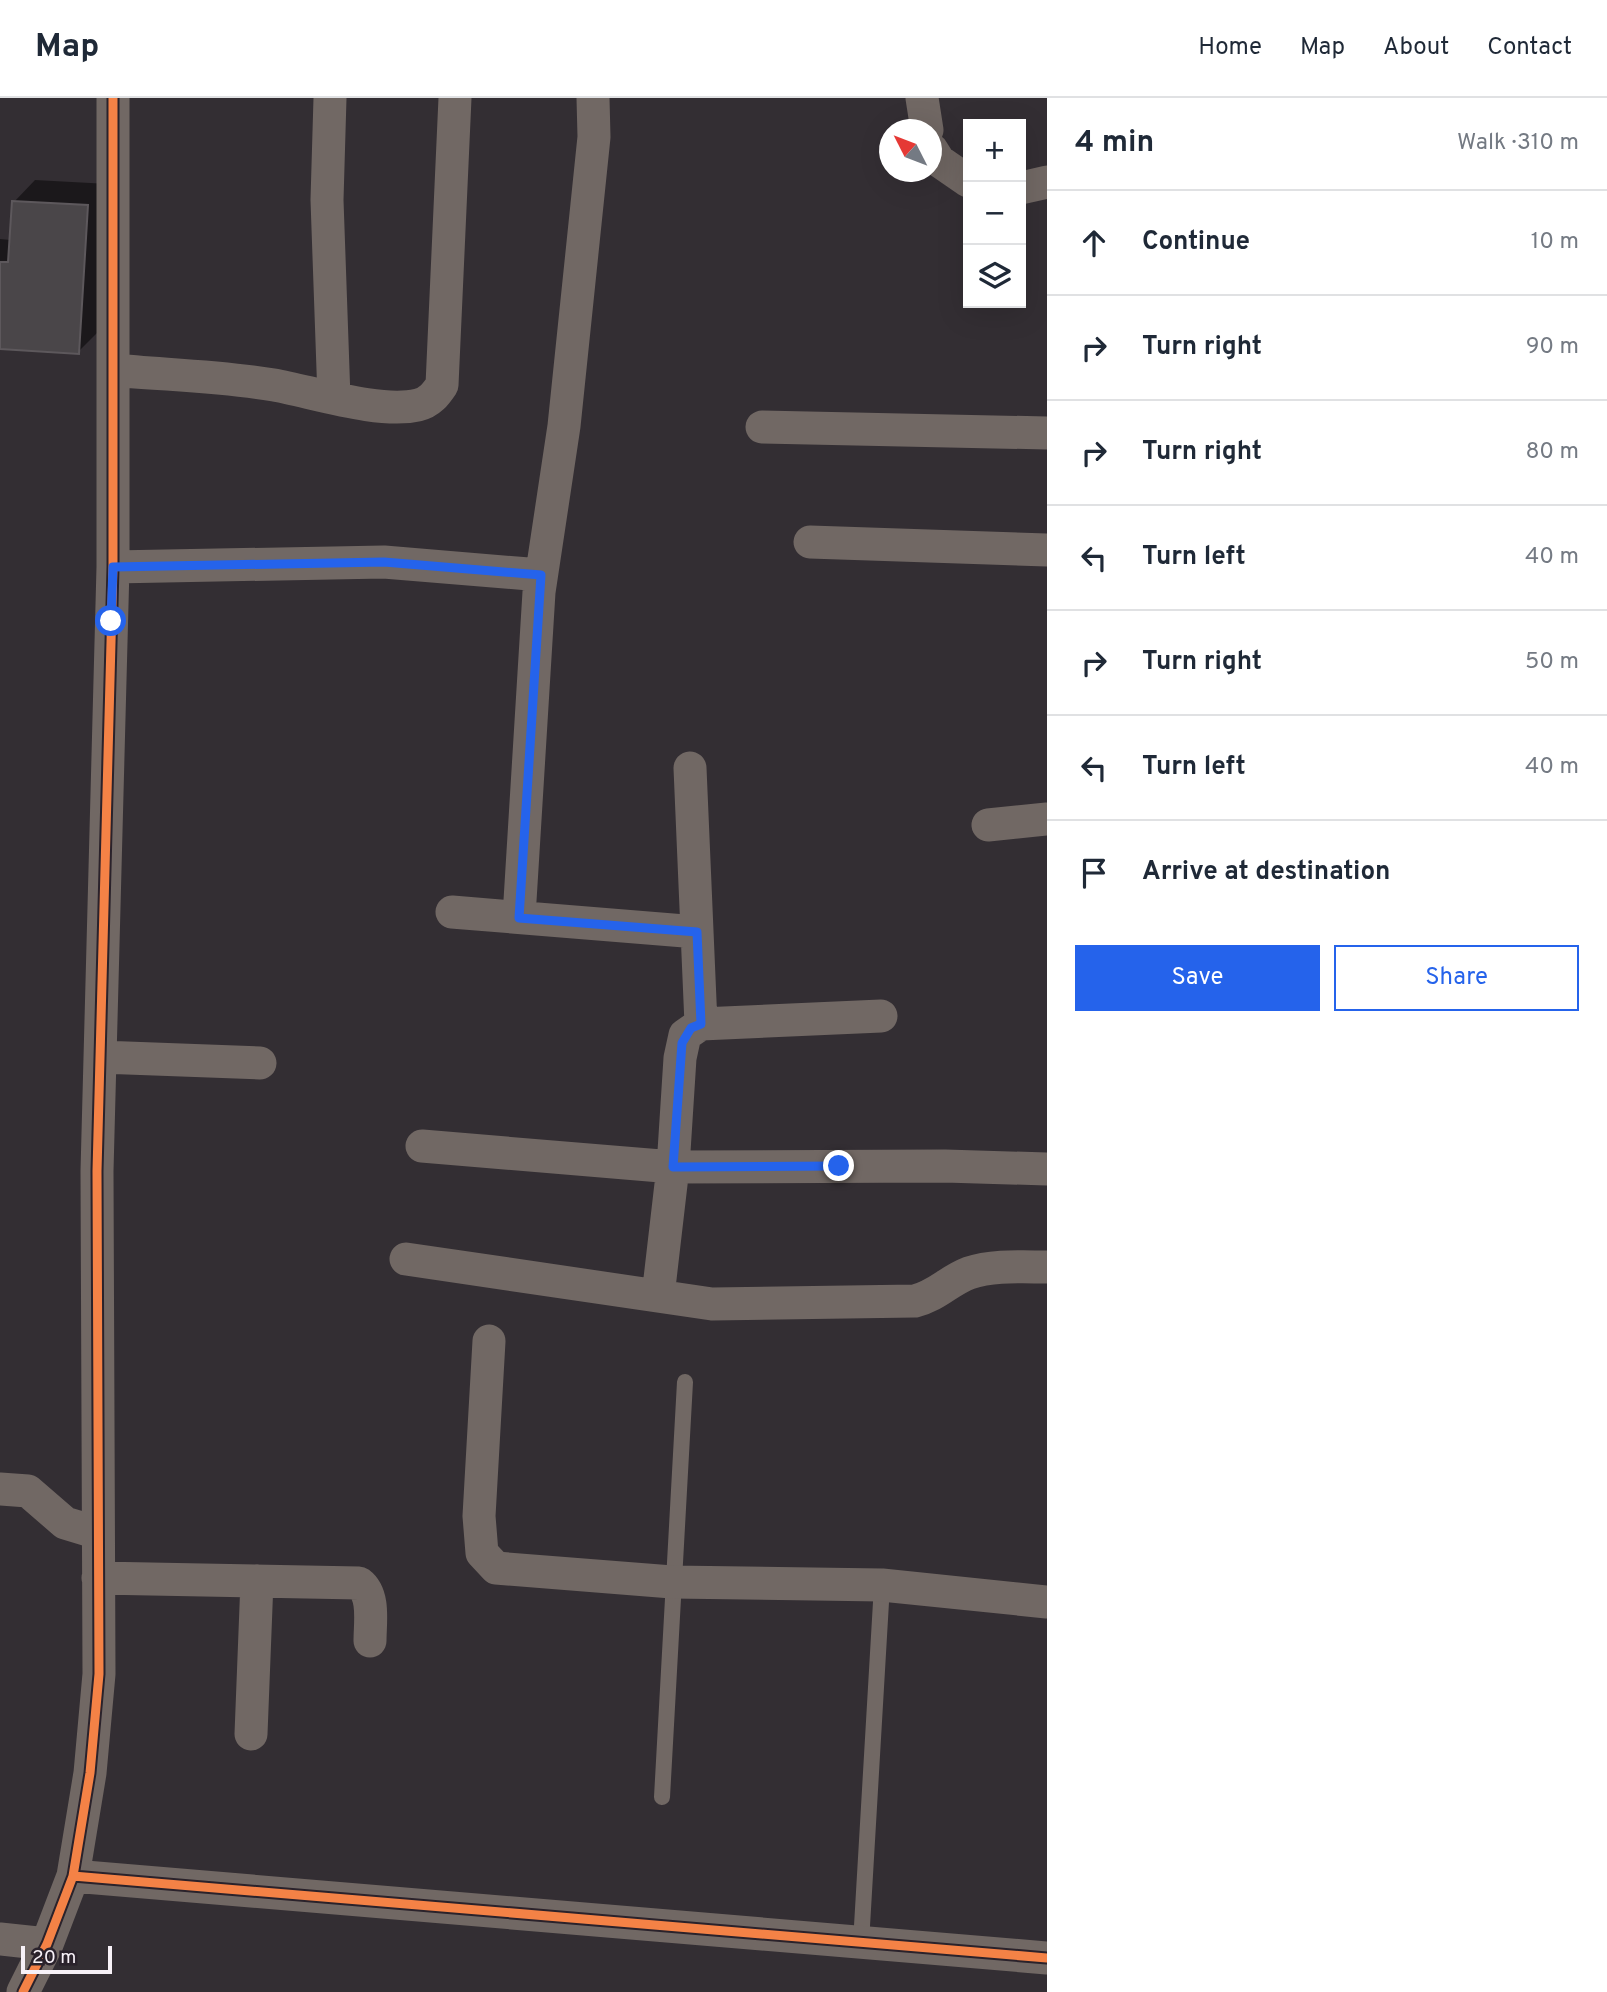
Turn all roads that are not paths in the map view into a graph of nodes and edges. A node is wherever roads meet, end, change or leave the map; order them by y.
1 (113, 98) edge
2 (330, 98) edge
3 (455, 98) edge
4 (593, 98) edge
5 (922, 98) edge
6 (925, 119) edge
7 (942, 163) edge
8 (963, 178) edge
9 (1047, 182) edge
10 (1026, 187) edge
11 (113, 370) junction
12 (334, 398) junction
13 (762, 427) dead end
14 (1047, 433) edge
15 (810, 542) dead end
16 (1047, 550) edge
17 (113, 567) junction
18 (541, 575) junction
19 (690, 768) dead end
20 (1047, 819) edge
21 (988, 825) dead end
22 (452, 912) dead end
23 (519, 918) junction
24 (697, 932) junction
25 (881, 1016) dead end
26 (701, 1024) junction
27 (100, 1056) junction
28 (260, 1063) dead end
29 (422, 1146) dead end
30 (673, 1167) junction
31 (1047, 1169) edge
32 (406, 1259) dead end
33 (1047, 1267) edge
34 (658, 1296) junction
35 (489, 1341) dead end
36 (685, 1382) dead end
37 (0, 1489) edge
38 (98, 1533) junction
39 (98, 1578) junction
40 (257, 1581) junction
41 (672, 1582) junction
42 (882, 1585) junction
43 (1047, 1602) edge
44 (370, 1641) dead end
45 (251, 1734) dead end
46 (662, 1797) dead end
47 (73, 1876) junction
48 (0, 1939) edge
49 (861, 1943) junction
50 (47, 1944) junction
51 (1047, 1958) edge
52 (23, 1992) edge

1 - 11 street
2 - 12 street
3 - 12 street
4 - 18 street
5 - 6 street
7 - 8 street
9 - 10 street
11 - 12 street
11 - 17 street
13 - 14 street
15 - 16 street
17 - 18 street
17 - 27 street
18 - 23 street
19 - 24 street
20 - 21 street
22 - 23 street
23 - 24 street
24 - 26 street
25 - 26 street
26 - 30 street
27 - 28 street
27 - 38 street
29 - 30 street
30 - 31 street
30 - 34 street
32 - 34 street
33 - 34 street
35 - 41 street
36 - 41 lane
37 - 38 street
38 - 39 street
39 - 40 street
39 - 47 street
40 - 44 street
40 - 45 street
41 - 42 street
41 - 46 lane
42 - 43 street
42 - 49 lane
47 - 49 street
47 - 50 street
48 - 50 street
49 - 51 street
50 - 52 street

